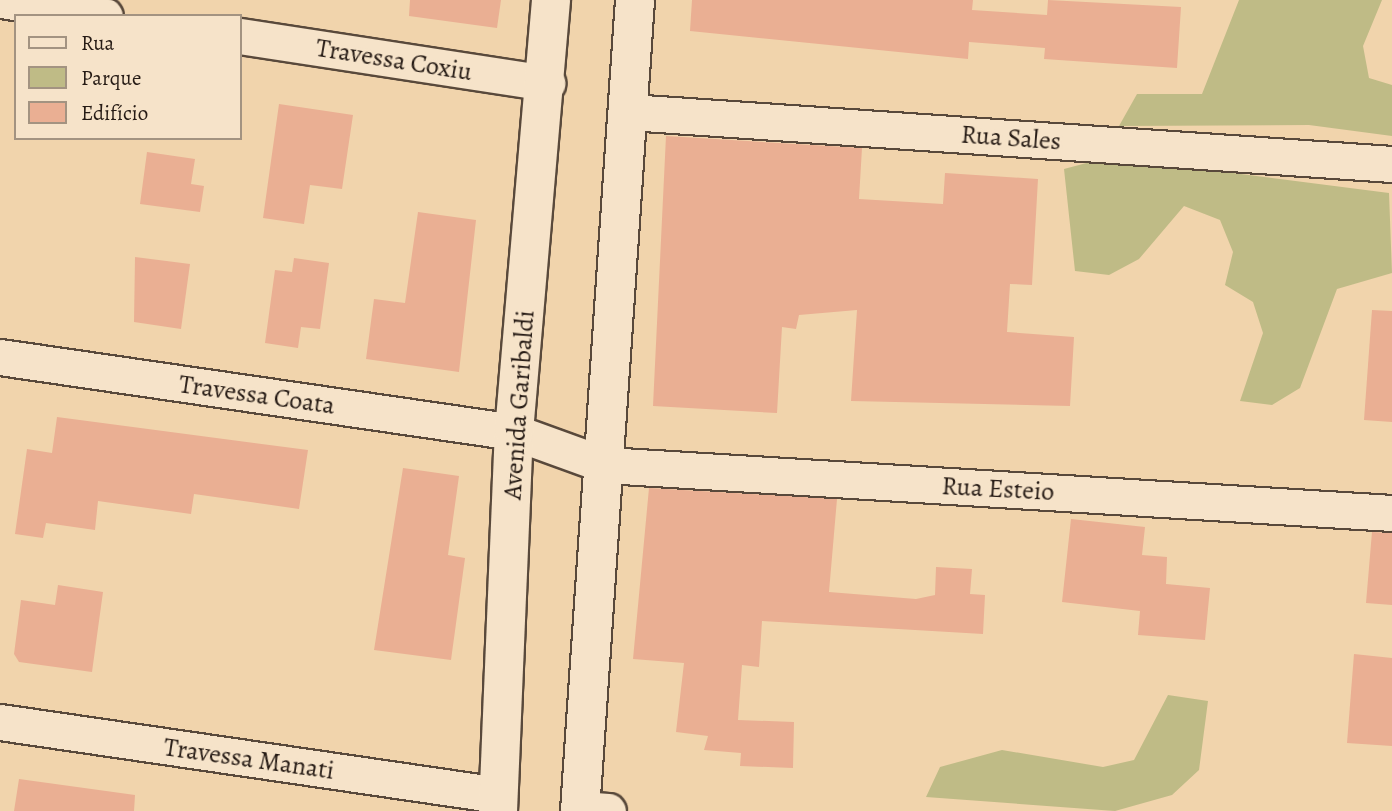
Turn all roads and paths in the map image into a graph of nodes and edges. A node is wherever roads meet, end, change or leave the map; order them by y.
1 (2, 0) edge
2 (551, 0) edge
3 (635, 0) edge
4 (92, 14) edge
5 (242, 36) edge
6 (547, 83) junction
7 (629, 112) junction
8 (1392, 164) edge
9 (0, 357) edge
10 (514, 432) junction
11 (605, 465) junction
12 (1392, 513) edge
13 (0, 722) edge
14 (498, 803) edge
15 (589, 810) edge

1 - 4 street
2 - 6 main road, Avenida Garibaldi
3 - 7 main road
5 - 6 street, Travessa Coxiu
6 - 10 main road, Avenida Garibaldi
7 - 8 street, Rua Sales
7 - 11 main road
9 - 10 street, Travessa Coata
10 - 11 street, Travessa Coata
10 - 14 main road, Avenida Garibaldi
11 - 12 street, Rua Esteio
11 - 15 main road
13 - 14 street, Travessa Manati

